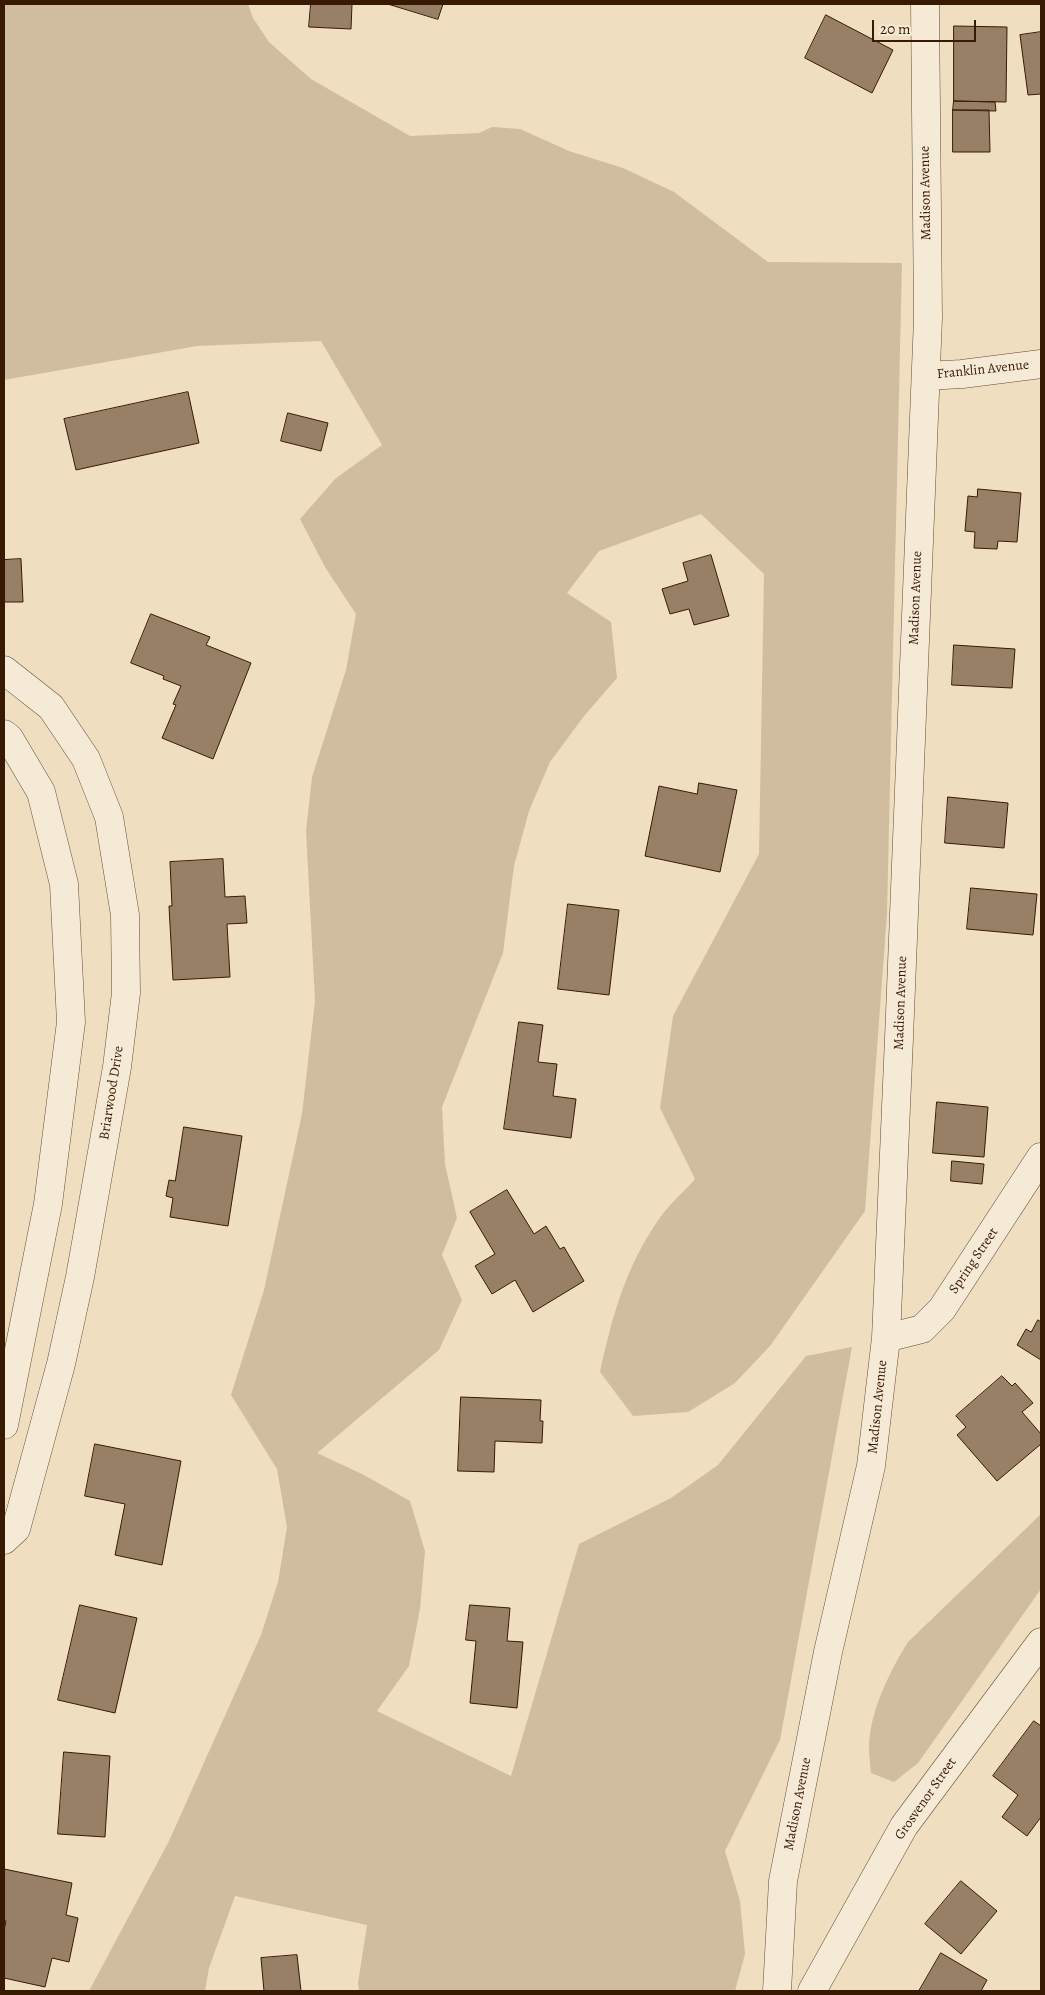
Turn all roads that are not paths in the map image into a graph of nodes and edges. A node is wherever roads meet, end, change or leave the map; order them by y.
1 (925, 4) edge
2 (1041, 364) edge
3 (926, 376) junction
4 (4, 670) edge
5 (4, 734) edge
6 (1041, 1156) edge
7 (886, 1338) junction
8 (4, 1426) edge
9 (4, 1540) edge
10 (1041, 1642) edge
11 (777, 1991) edge
12 (812, 1991) edge

1 - 3 street, Madison Avenue
2 - 3 street, Franklin Avenue
3 - 7 street, Madison Avenue
4 - 9 street, Briarwood Drive
5 - 8 street
6 - 7 street, Spring Street
7 - 11 street, Madison Avenue
10 - 12 street, Grosvenor Street

